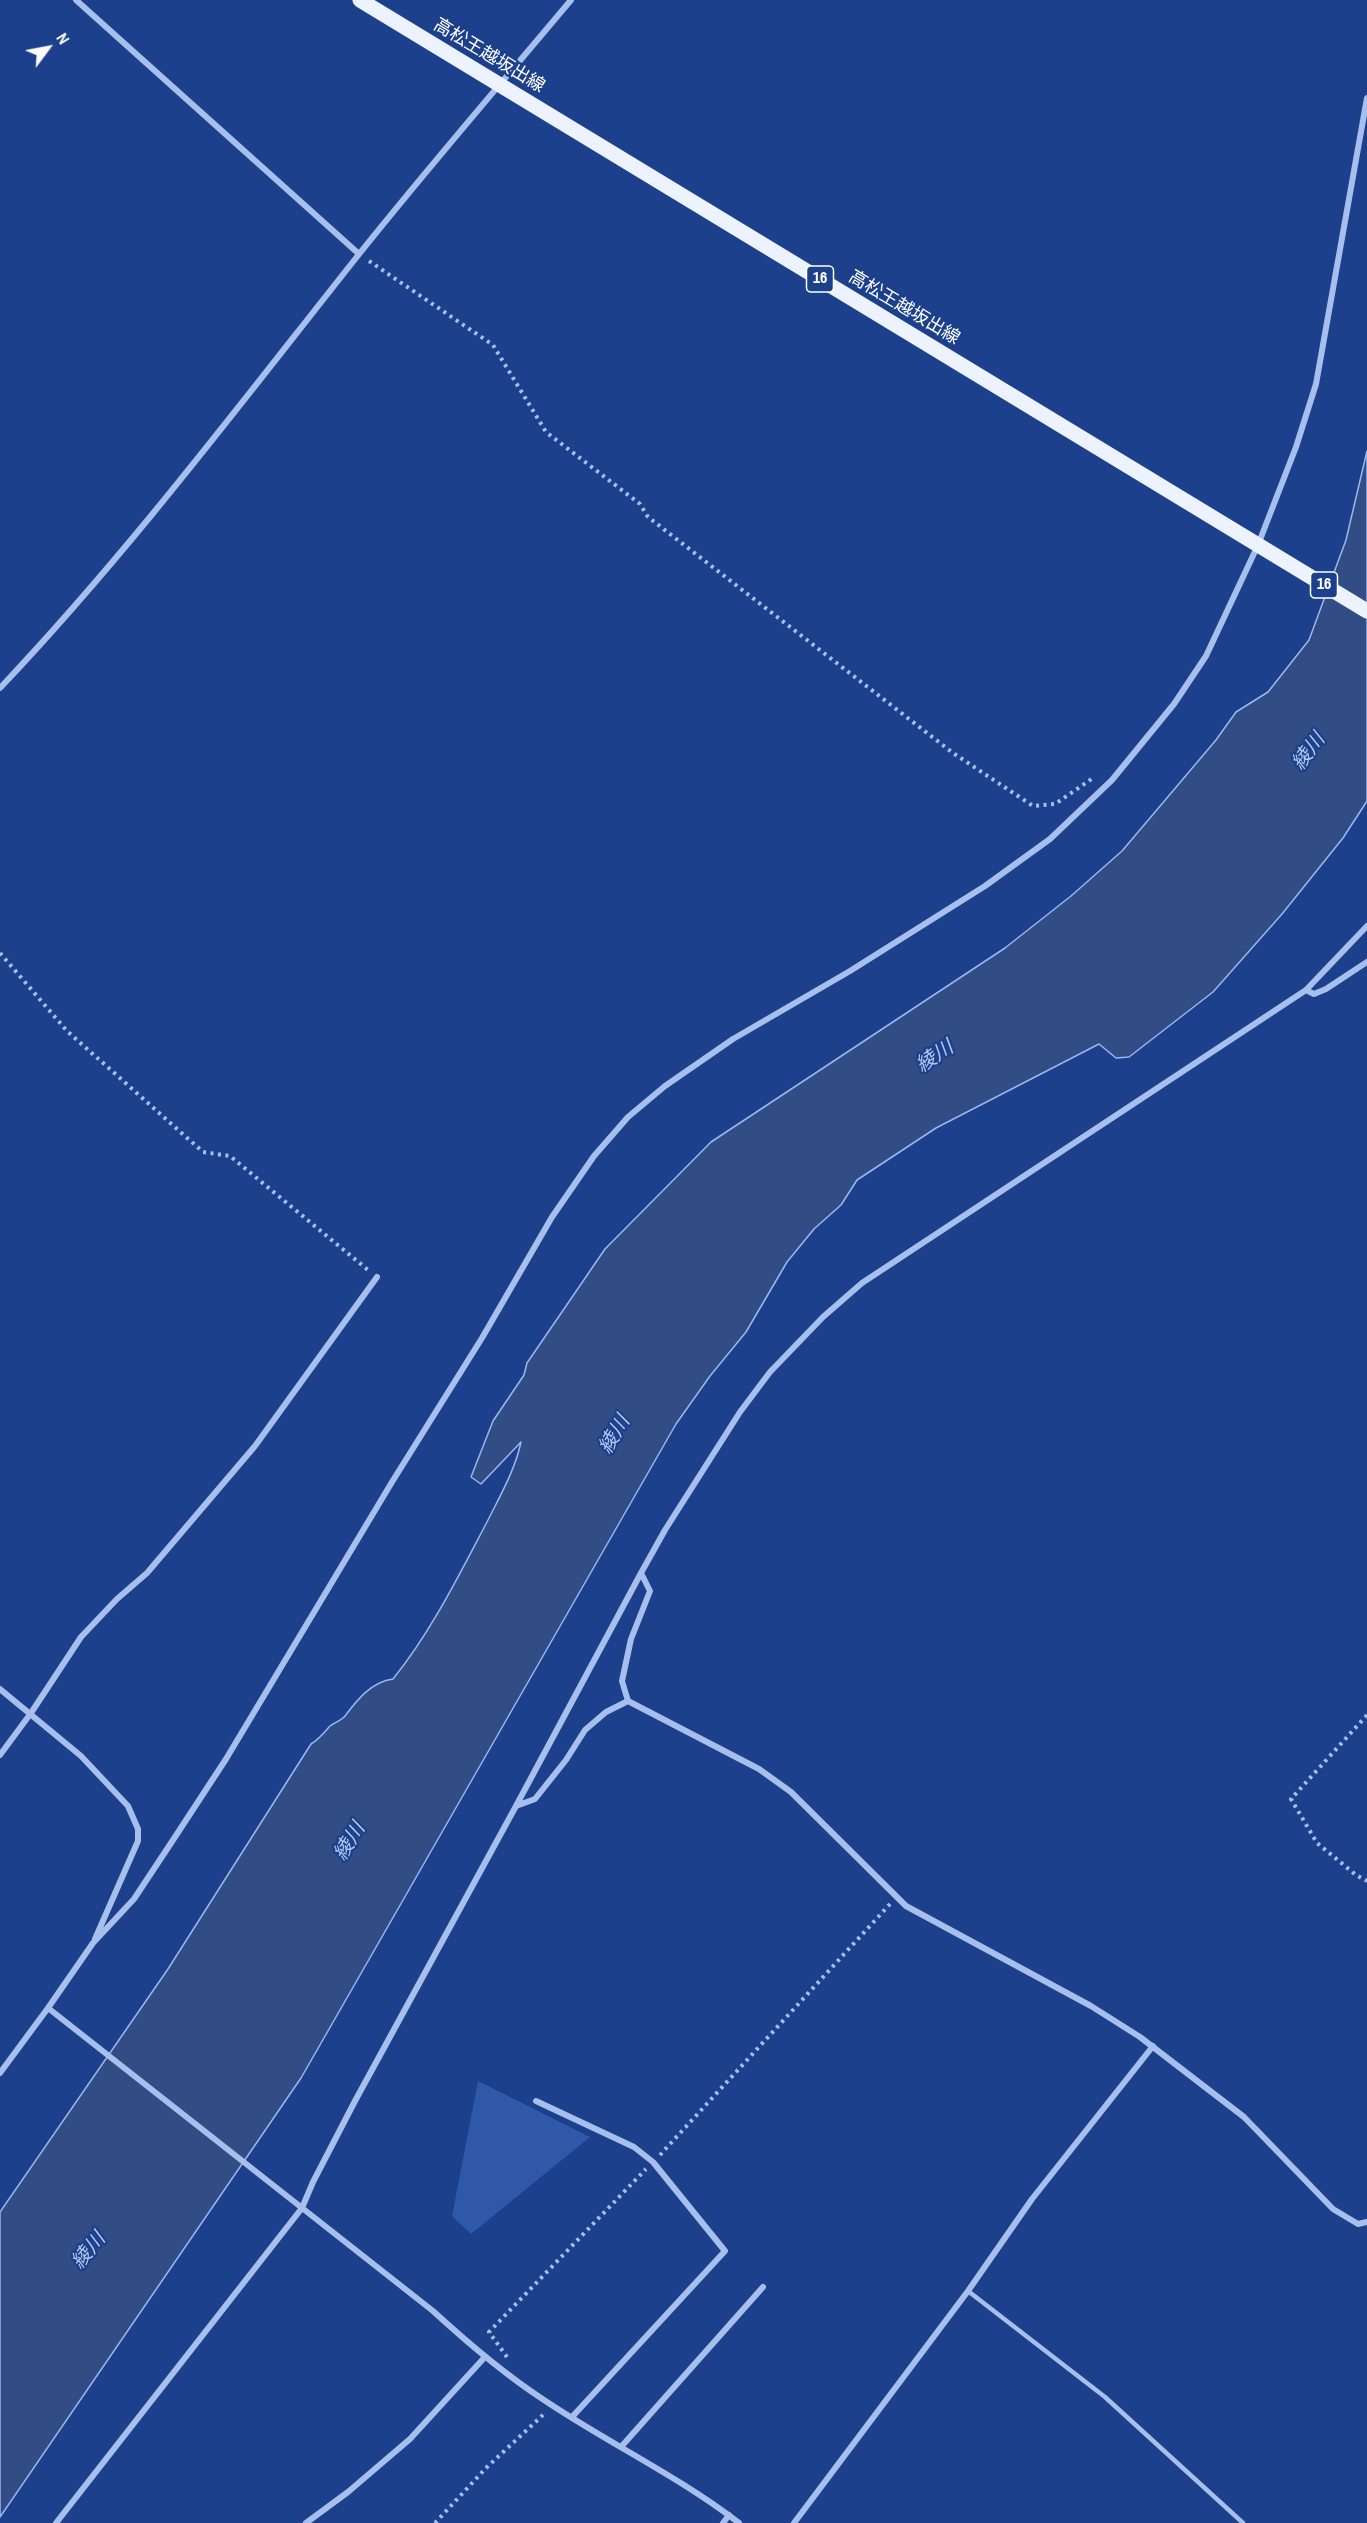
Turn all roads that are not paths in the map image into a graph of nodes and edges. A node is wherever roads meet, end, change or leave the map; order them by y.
1 (76, 0) edge
2 (360, 0) edge
3 (571, 0) edge
4 (500, 85) junction
5 (1367, 98) edge
6 (359, 254) junction
7 (1258, 545) junction
8 (1367, 611) edge
9 (0, 688) edge
10 (1367, 926) edge
11 (1367, 962) edge
12 (1306, 990) junction
13 (377, 1277) road end
14 (641, 1573) junction
15 (0, 1689) edge
16 (628, 1701) junction
17 (31, 1713) junction
18 (0, 1755) edge
19 (516, 1806) junction
20 (93, 1943) junction
21 (48, 2008) junction
22 (1153, 2046) junction
23 (0, 2073) edge
24 (536, 2101) dead end
25 (302, 2208) junction
26 (1367, 2222) edge
27 (763, 2287) dead end
28 (968, 2291) junction
29 (484, 2358) junction
30 (572, 2417) junction
31 (621, 2446) junction
32 (729, 2515) junction
33 (56, 2523) edge
34 (306, 2523) edge
35 (723, 2523) edge
36 (739, 2523) edge
37 (794, 2523) edge
38 (1243, 2523) edge

1 - 6 street
2 - 4 main road, 高松王越坂出線 / 16
3 - 4 street
4 - 6 street
4 - 7 main road, 高松王越坂出線 / 16
5 - 7 street
6 - 9 street
7 - 8 main road, 高松王越坂出線 / 16
7 - 20 street
10 - 12 street
11 - 12 street
12 - 14 street
13 - 17 street
14 - 16 street
14 - 19 street
15 - 17 street
16 - 19 street
16 - 22 street
17 - 18 street
17 - 20 street
19 - 25 street
20 - 21 street
21 - 23 street
21 - 25 street
22 - 26 street
22 - 28 street
24 - 30 street
25 - 29 street
25 - 33 street
27 - 31 street
28 - 37 street
28 - 38 lane
29 - 30 street
29 - 34 street
30 - 31 street
31 - 32 street
32 - 35 street
32 - 36 street

